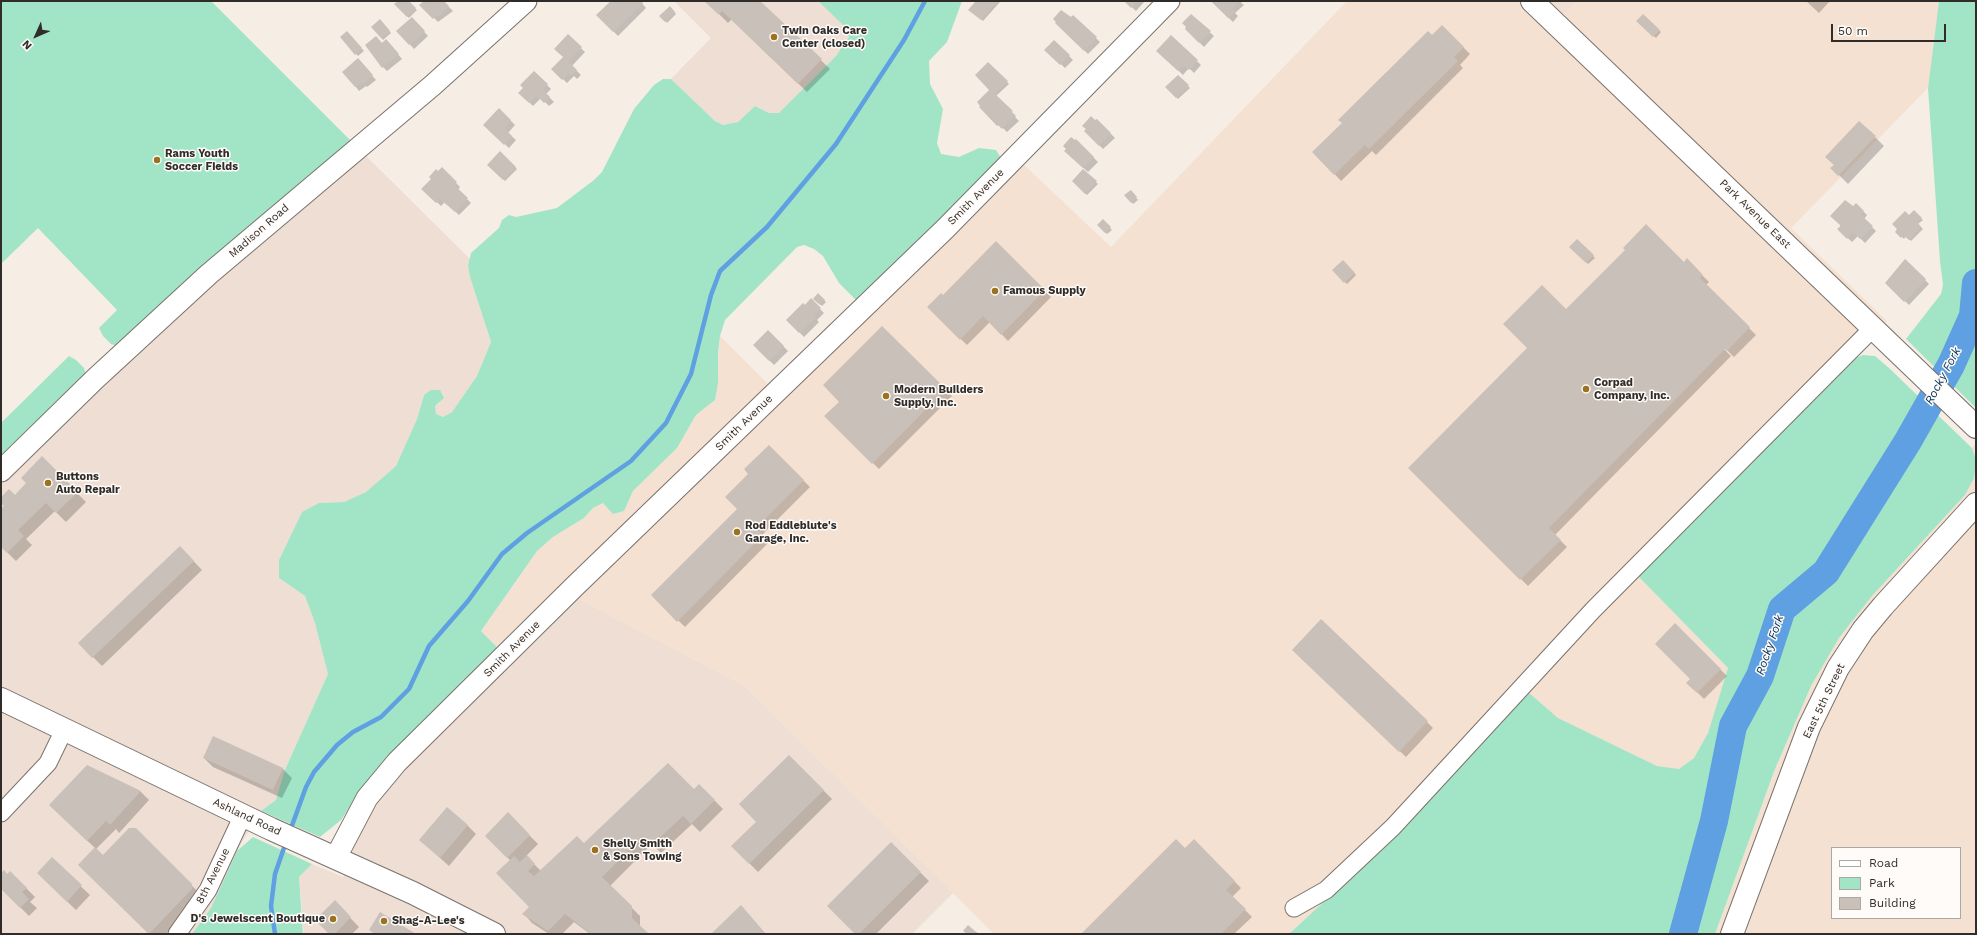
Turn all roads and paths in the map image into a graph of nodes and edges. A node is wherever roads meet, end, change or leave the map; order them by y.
1 (526, 1) edge
2 (1169, 1) edge
3 (1532, 1) edge
4 (1873, 328) junction
5 (1969, 420) edge
6 (1, 471) edge
7 (1976, 504) edge
8 (1, 699) edge
9 (64, 730) junction
10 (1, 813) edge
11 (243, 815) junction
12 (336, 857) junction
13 (1294, 908) dead end
14 (483, 932) edge
15 (178, 934) edge
16 (1732, 934) edge

1 - 6 street, Madison Road
2 - 12 street, Smith Avenue
3 - 4 main road, Park Avenue East
4 - 5 main road, Park Avenue East
4 - 13 street
7 - 16 main road, East 5th Street
8 - 9 main road, Ashland Road
9 - 10 street
9 - 11 main road, Ashland Road
11 - 12 main road, Ashland Road
11 - 15 street, 8th Avenue
12 - 14 main road, Ashland Road

